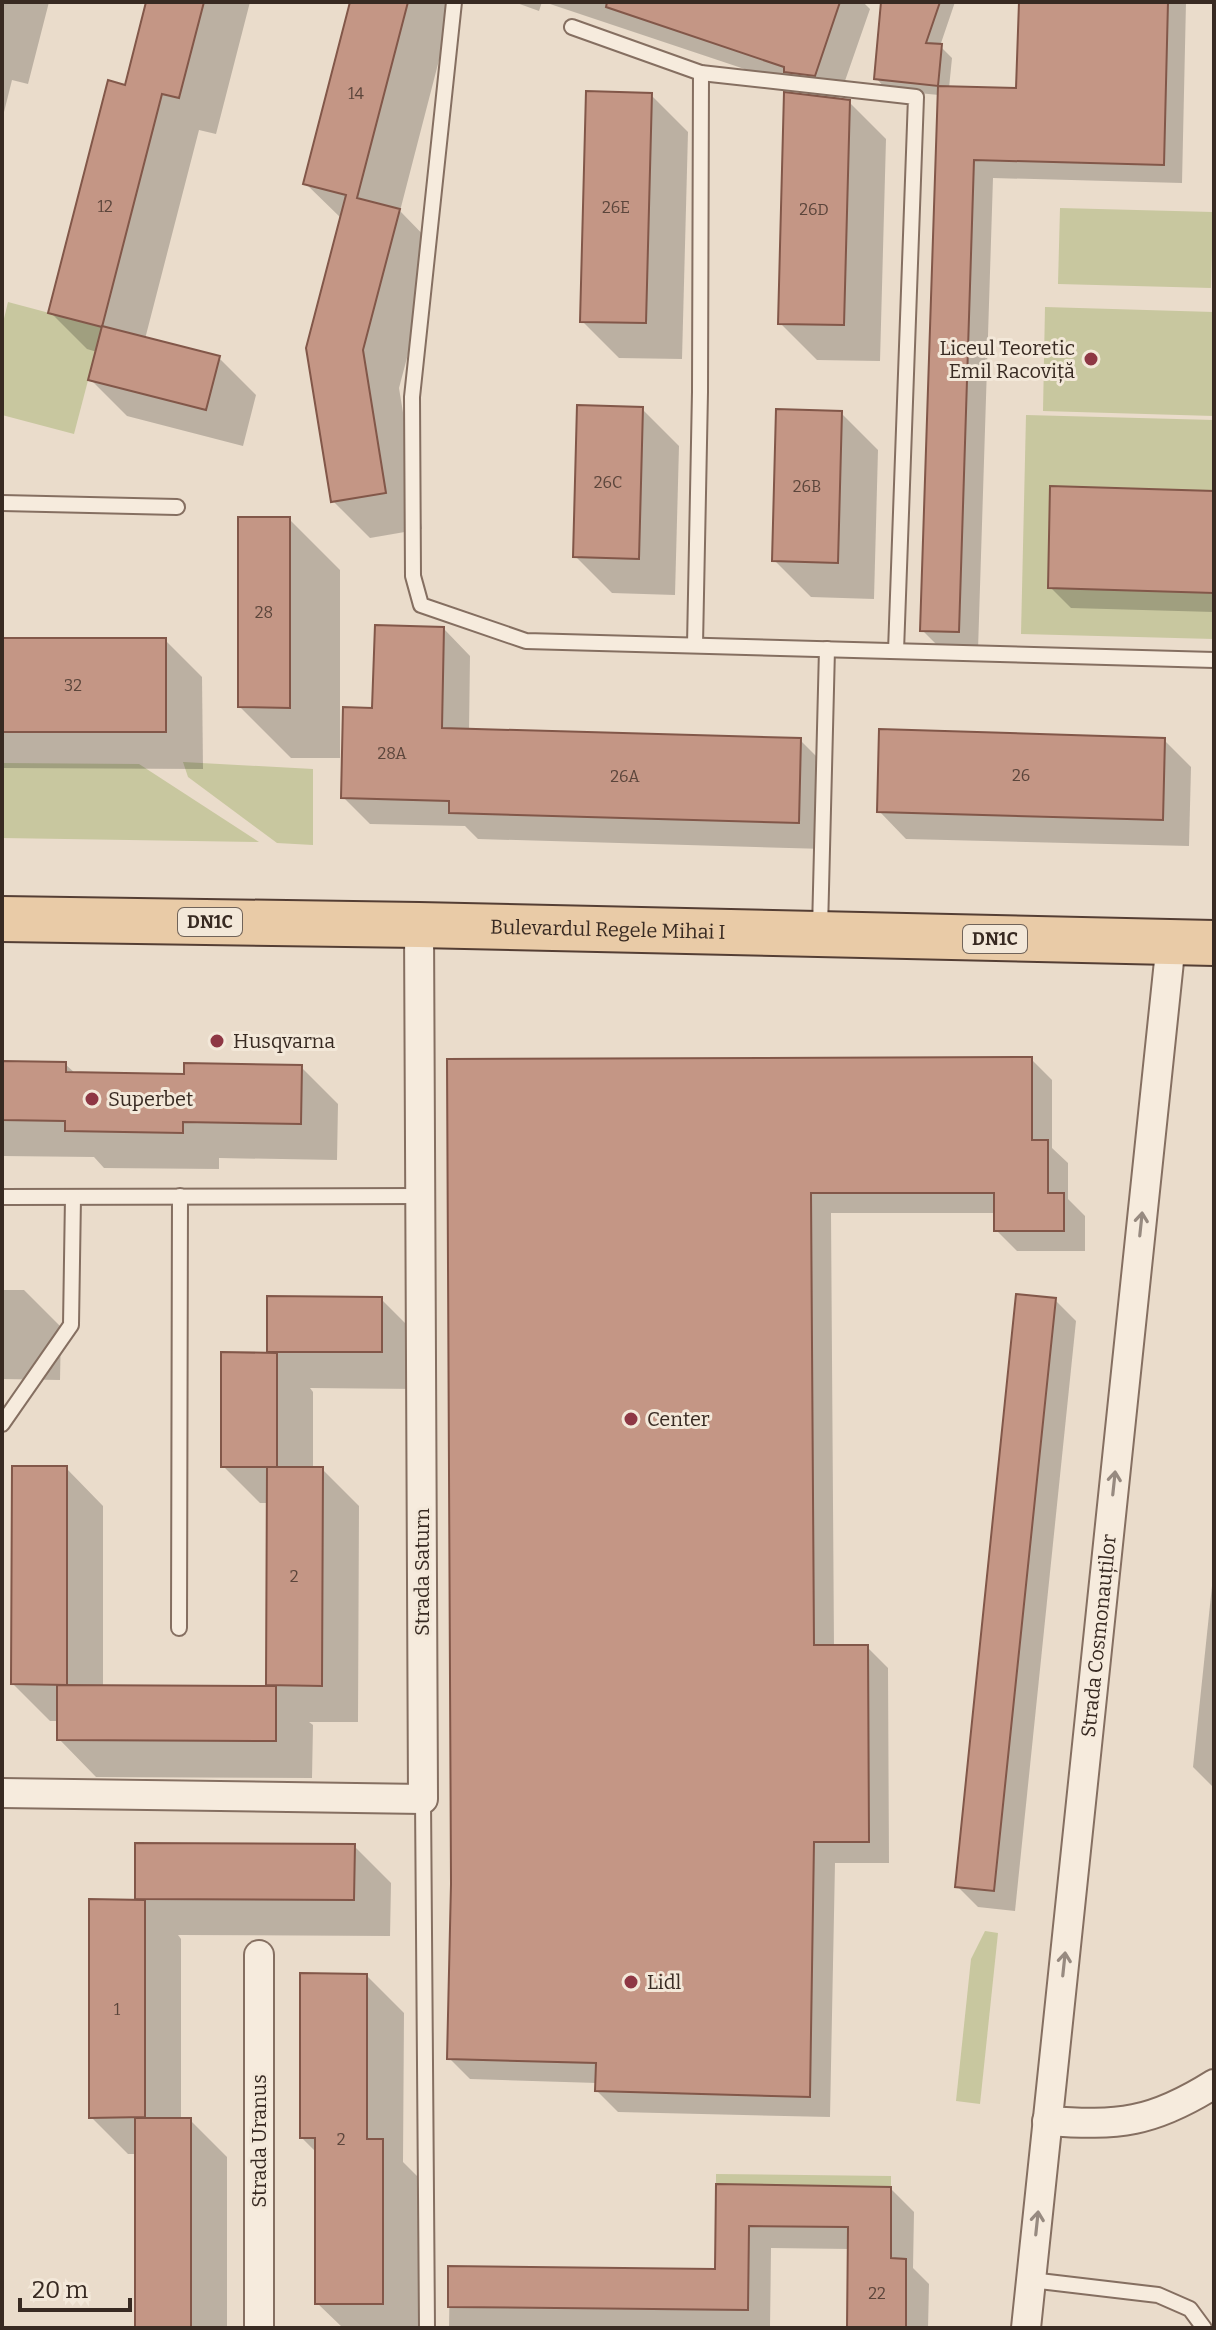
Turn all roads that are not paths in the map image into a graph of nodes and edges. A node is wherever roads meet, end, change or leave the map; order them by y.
1 (454, 2) edge
2 (572, 27) dead end
3 (701, 73) junction
4 (2, 503) edge
5 (177, 507) dead end
6 (695, 645) junction
7 (827, 649) junction
8 (896, 651) junction
9 (1214, 660) edge
10 (2, 919) edge
11 (419, 925) junction
12 (820, 936) junction
13 (1171, 942) junction
14 (1214, 943) edge
15 (180, 1196) junction
16 (420, 1196) junction
17 (2, 1197) edge
18 (73, 1197) junction
19 (2, 1424) edge
20 (179, 1628) dead end
21 (2, 1793) edge
22 (423, 1799) junction
23 (259, 1955) dead end
24 (1214, 2084) edge
25 (1047, 2121) junction
26 (1031, 2280) junction
27 (259, 2328) edge
28 (427, 2328) edge
29 (1026, 2328) edge
30 (1204, 2328) edge

1 - 6 lane
2 - 3 lane
3 - 6 lane
3 - 8 lane
4 - 5 lane
6 - 7 lane
7 - 8 lane
7 - 12 lane
8 - 9 lane
10 - 11 main road, Bulevardul Regele Mihai I / DN1C
11 - 12 main road, Bulevardul Regele Mihai I / DN1C
11 - 16 street, Strada Saturn
12 - 13 main road, Bulevardul Regele Mihai I / DN1C
13 - 14 main road, Bulevardul Regele Mihai I / DN1C
25 -> 13 street, Strada Cosmonauților
15 - 16 lane
15 - 18 lane
15 - 20 lane
16 - 22 street, Strada Saturn
17 - 18 lane
18 - 19 lane
21 - 22 street
22 - 28 lane
23 - 27 street, Strada Uranus
24 - 25 street
26 -> 25 street, Strada Cosmonauților
26 - 29 street, Strada Cosmonauților
26 - 30 lane

